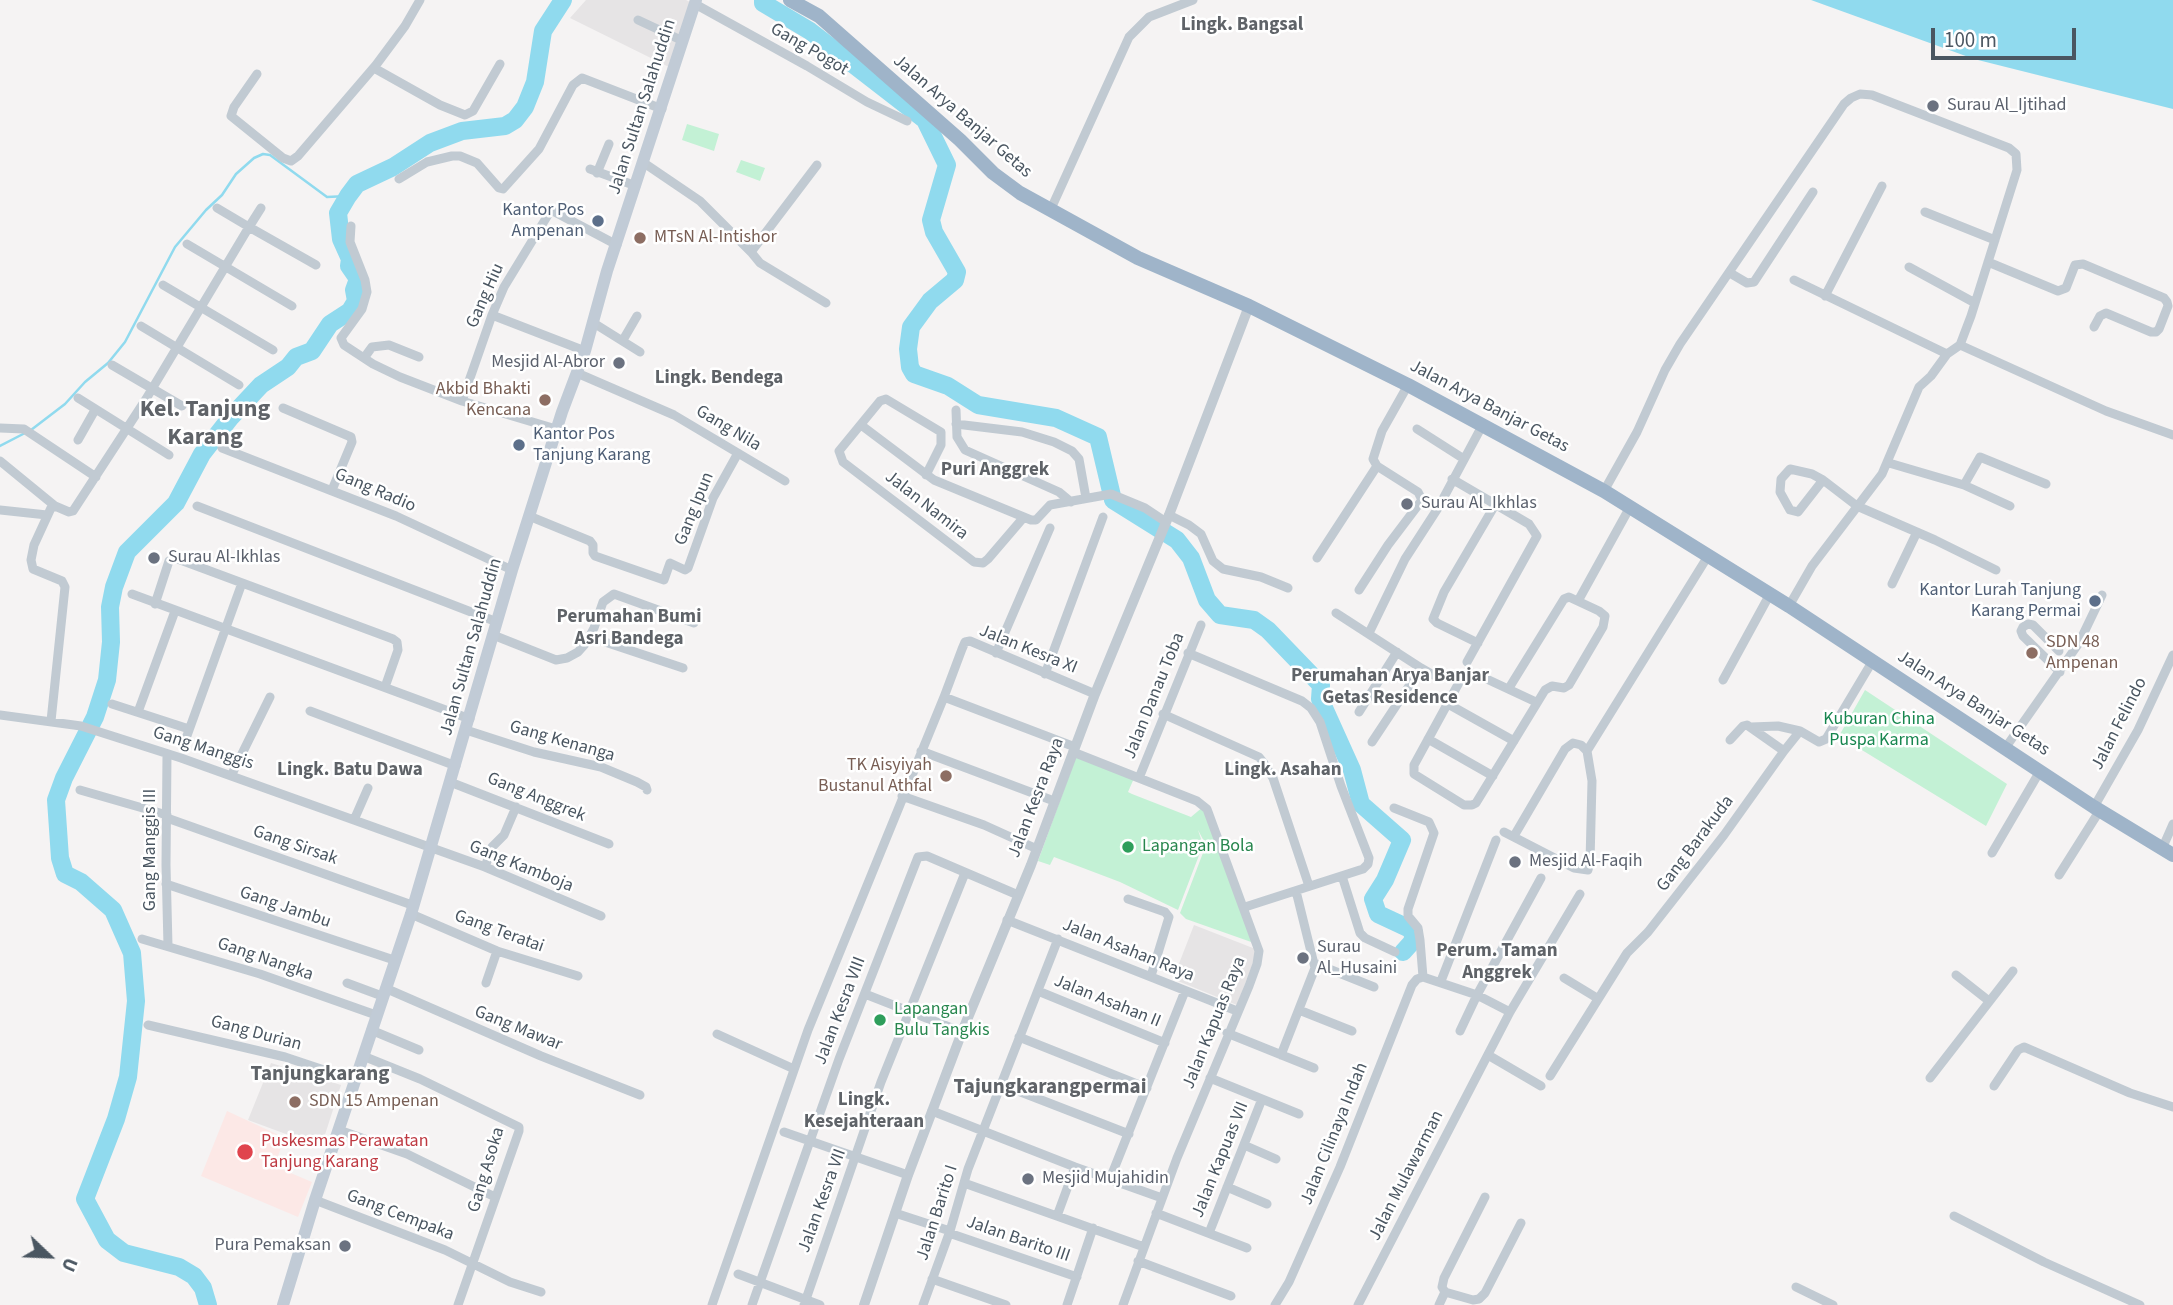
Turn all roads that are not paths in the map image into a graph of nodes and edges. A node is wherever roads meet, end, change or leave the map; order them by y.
1 (420, 0) edge
2 (790, 0) edge
3 (1193, 0) edge
4 (695, 2) edge
5 (638, 20) dead end
6 (683, 41) junction
7 (500, 64) dead end
8 (374, 68) junction
9 (257, 74) dead end
10 (662, 109) junction
11 (907, 121) dead end
12 (609, 144) dead end
13 (644, 163) junction
14 (817, 165) dead end
15 (400, 179) dead end
16 (636, 186) junction
17 (1882, 186) dead end
18 (1813, 192) dead end
19 (217, 208) dead end
20 (261, 208) dead end
21 (1050, 211) junction
22 (1925, 212) dead end
23 (351, 226) dead end
24 (249, 227) junction
25 (1995, 240) junction
26 (187, 244) dead end
27 (617, 244) junction
28 (751, 251) junction
29 (1988, 262) junction
30 (316, 265) dead end
31 (224, 267) junction
32 (1909, 267) dead end
33 (1730, 273) junction
34 (1794, 281) dead end
35 (163, 285) dead end
36 (1825, 296) junction
37 (826, 303) dead end
38 (1975, 303) junction
39 (292, 306) dead end
40 (1249, 306) junction
41 (200, 307) junction
42 (492, 315) junction
43 (637, 316) dead end
44 (592, 323) junction
45 (141, 326) dead end
46 (2095, 327) dead end
47 (623, 340) junction
48 (1960, 345) junction
49 (176, 347) junction
50 (273, 350) dead end
51 (585, 351) junction
52 (640, 352) dead end
53 (1947, 354) junction
54 (419, 357) dead end
55 (364, 358) junction
56 (112, 365) dead end
57 (577, 373) junction
58 (239, 385) dead end
59 (1408, 385) junction
60 (153, 388) junction
61 (78, 398) dead end
62 (462, 401) junction
63 (182, 406) dead end
64 (284, 408) dead end
65 (95, 410) junction
66 (956, 410) dead end
67 (956, 424) junction
68 (1483, 424) junction
69 (861, 425) junction
70 (0, 428) edge
71 (126, 429) junction
72 (556, 429) junction
73 (1417, 429) dead end
74 (2173, 435) edge
75 (78, 440) dead end
76 (222, 448) dead end
77 (738, 453) junction
78 (169, 455) dead end
79 (1464, 459) junction
80 (0, 461) edge
81 (1889, 463) junction
82 (1377, 466) junction
83 (926, 475) junction
84 (96, 477) junction
85 (1452, 479) junction
86 (1823, 480) junction
87 (785, 481) dead end
88 (2046, 484) dead end
89 (1965, 485) junction
90 (332, 490) junction
91 (1604, 491) junction
92 (1086, 498) junction
93 (1071, 502) junction
94 (1495, 505) junction
95 (55, 506) junction
96 (197, 506) dead end
97 (1857, 506) junction
98 (2010, 506) dead end
99 (1630, 507) junction
100 (0, 510) edge
101 (47, 515) junction
102 (529, 516) junction
103 (1024, 517) junction
104 (1103, 517) dead end
105 (1166, 522) junction
106 (1050, 528) dead end
107 (1917, 532) junction
108 (1708, 556) junction
109 (1318, 558) dead end
110 (512, 570) junction
111 (1996, 570) dead end
112 (242, 583) junction
113 (1892, 584) dead end
114 (1288, 588) dead end
115 (1359, 590) dead end
116 (132, 594) dead end
117 (1770, 594) junction
118 (2102, 594) dead end
119 (1577, 601) junction
120 (155, 604) junction
121 (1789, 606) junction
122 (174, 611) junction
123 (1336, 613) dead end
124 (496, 622) junction
125 (694, 623) dead end
126 (1201, 625) dead end
127 (227, 629) junction
128 (1369, 633) junction
129 (493, 635) junction
130 (590, 637) junction
131 (1478, 643) junction
132 (2059, 651) dead end
133 (1397, 652) junction
134 (996, 653) junction
135 (1188, 653) junction
136 (2173, 655) edge
137 (1467, 662) dead end
138 (1872, 662) junction
139 (683, 668) dead end
140 (1422, 668) junction
141 (2060, 672) junction
142 (1045, 674) junction
143 (1433, 675) dead end
144 (1723, 681) dead end
145 (385, 687) junction
146 (1509, 688) junction
147 (1095, 694) junction
148 (270, 697) dead end
149 (949, 698) junction
150 (1536, 702) junction
151 (112, 704) dead end
152 (1448, 704) junction
153 (310, 711) dead end
154 (138, 712) junction
155 (1359, 712) dead end
156 (0, 715) edge
157 (1163, 715) junction
158 (51, 721) junction
159 (468, 724) junction
160 (1751, 727) junction
161 (189, 729) junction
162 (1800, 731) junction
163 (1428, 739) junction
164 (1730, 740) dead end
165 (1514, 741) junction
166 (1371, 743) dead end
167 (184, 744) dead end
168 (2006, 747) junction
169 (1074, 750) junction
170 (921, 751) junction
171 (1587, 751) junction
172 (1784, 751) junction
173 (167, 754) junction
174 (456, 766) junction
175 (2040, 771) junction
176 (232, 774) junction
177 (1493, 776) junction
178 (1139, 778) junction
179 (450, 782) junction
180 (368, 788) dead end
181 (80, 790) dead end
182 (647, 790) dead end
183 (902, 796) junction
184 (1054, 802) junction
185 (516, 807) junction
186 (1394, 808) dead end
187 (2097, 808) junction
188 (167, 816) junction
189 (354, 820) junction
190 (2173, 824) edge
191 (1504, 832) dead end
192 (1514, 836) junction
193 (1496, 840) dead end
194 (609, 845) dead end
195 (430, 849) junction
196 (1037, 849) junction
197 (1992, 852) dead end
198 (2167, 852) edge
199 (485, 867) junction
200 (965, 873) junction
201 (2059, 875) dead end
202 (1342, 876) junction
203 (1541, 878) dead end
204 (166, 884) junction
205 (1309, 886) junction
206 (1296, 891) junction
207 (1580, 894) dead end
208 (1018, 895) junction
209 (1128, 899) dead end
210 (1245, 907) junction
211 (411, 910) junction
212 (601, 916) dead end
213 (1007, 920) junction
214 (142, 939) dead end
215 (1058, 939) junction
216 (168, 946) junction
217 (497, 951) junction
218 (1395, 952) dead end
219 (394, 960) junction
220 (1314, 963) junction
221 (2013, 971) dead end
222 (1956, 975) dead end
223 (578, 976) dead end
224 (1151, 976) junction
225 (1423, 977) junction
226 (1564, 978) dead end
227 (1441, 981) junction
228 (347, 983) dead end
229 (486, 983) dead end
230 (1374, 987) dead end
231 (1038, 991) junction
232 (1185, 991) junction
233 (384, 992) junction
234 (864, 994) junction
235 (1477, 995) junction
236 (1597, 999) junction
237 (1989, 1001) junction
238 (1299, 1010) junction
239 (909, 1011) junction
240 (1237, 1011) junction
241 (1510, 1012) junction
242 (376, 1015) junction
243 (148, 1025) dead end
244 (371, 1030) junction
245 (1352, 1031) dead end
246 (1460, 1031) dead end
247 (962, 1032) junction
248 (717, 1034) dead end
249 (1227, 1034) junction
250 (1019, 1037) junction
251 (1165, 1043) junction
252 (419, 1050) dead end
253 (1281, 1055) junction
254 (363, 1056) junction
255 (1486, 1058) junction
256 (794, 1069) junction
257 (1314, 1069) dead end
258 (1550, 1076) dead end
259 (1210, 1078) junction
260 (1930, 1078) dead end
261 (354, 1080) junction
262 (1000, 1084) junction
263 (1541, 1086) dead end
264 (1993, 1086) dead end
265 (1147, 1088) junction
266 (640, 1095) dead end
267 (1262, 1099) junction
268 (2173, 1107) edge
269 (933, 1111) junction
270 (1299, 1114) dead end
271 (339, 1130) junction
272 (982, 1130) junction
273 (784, 1132) dead end
274 (1129, 1134) junction
275 (809, 1142) junction
276 (1244, 1145) junction
277 (855, 1158) junction
278 (1276, 1159) dead end
279 (1075, 1167) junction
280 (908, 1175) junction
281 (1110, 1179) junction
282 (964, 1183) junction
283 (1227, 1186) junction
284 (1485, 1197) dead end
285 (495, 1198) junction
286 (1161, 1198) junction
287 (315, 1200) junction
288 (1267, 1204) dead end
289 (895, 1213) junction
290 (1156, 1213) junction
291 (1057, 1216) junction
292 (1954, 1216) dead end
293 (1521, 1223) dead end
294 (1093, 1228) junction
295 (950, 1232) junction
296 (1209, 1233) junction
297 (1144, 1247) junction
298 (1247, 1248) dead end
299 (1139, 1261) junction
300 (472, 1262) junction
301 (738, 1274) dead end
302 (1077, 1277) junction
303 (932, 1279) junction
304 (760, 1283) junction
305 (1796, 1287) dead end
306 (541, 1292) dead end
307 (1445, 1292) junction
308 (1231, 1296) dead end
309 (805, 1302) edge
310 (283, 1305) edge
311 (458, 1305) edge
312 (712, 1305) edge
313 (752, 1305) edge
314 (820, 1305) edge
315 (864, 1305) edge
316 (923, 1305) edge
317 (1006, 1305) edge
318 (1067, 1305) edge
319 (1123, 1305) edge
320 (1275, 1305) edge
321 (1357, 1305) edge
322 (1438, 1305) edge
323 (1833, 1305) edge
324 (2140, 1305) edge

1 - 8 street
2 - 21 highway, Jalan Arya Banjar Getas
3 - 21 street
4 - 6 main road, Jalan Sultan Salahuddin
4 - 11 street, Gang Pogot
5 - 6 street
6 - 10 main road, Jalan Sultan Salahuddin
7 - 8 street
8 - 9 street
10 - 13 main road, Jalan Sultan Salahuddin
10 - 15 street
12 - 16 street
13 - 16 main road, Jalan Sultan Salahuddin
13 - 28 street
14 - 28 street
16 - 27 main road, Jalan Sultan Salahuddin
17 - 36 street
18 - 33 street
19 - 24 street
20 - 24 street
21 - 40 highway, Jalan Arya Banjar Getas
22 - 25 street
23 - 55 street
24 - 30 street
24 - 31 street
25 - 29 street
25 - 33 street
26 - 31 street
27 - 42 street, Gang Hiu
27 - 44 main road, Jalan Sultan Salahuddin
28 - 37 street
29 - 38 street
29 - 46 street
31 - 39 street
31 - 41 street
32 - 38 street
33 - 91 street
34 - 36 street
35 - 41 street
36 - 53 street
38 - 48 street
40 - 59 highway, Jalan Arya Banjar Getas
40 - 105 street, Jalan Kesra Raya
41 - 49 street
41 - 50 street
42 - 51 street
42 - 62 street, Gang Hiu
43 - 47 street
44 - 47 street
44 - 51 main road, Jalan Sultan Salahuddin
45 - 49 street
47 - 52 street
48 - 53 street
48 - 74 street
49 - 58 street
49 - 60 street
51 - 57 main road, Jalan Sultan Salahuddin
53 - 81 street
54 - 55 street
55 - 62 street
56 - 60 street
57 - 72 main road, Jalan Sultan Salahuddin
57 - 77 street, Gang Nila
59 - 68 highway, Jalan Arya Banjar Getas
59 - 82 street
60 - 63 street
60 - 71 street
61 - 65 street
62 - 72 street
64 - 90 street
65 - 71 street
65 - 75 street
66 - 67 street
67 - 92 street
67 - 93 street
68 - 79 street
68 - 91 highway, Jalan Arya Banjar Getas
69 - 83 street
69 - 83 street
69 - 103 street, Jalan Namira
70 - 84 street
71 - 78 street
71 - 84 street
72 - 102 main road, Jalan Sultan Salahuddin
73 - 79 street
76 - 90 street, Gang Radio
77 - 87 street, Gang Nila
77 - 102 street, Gang Ipun
79 - 85 street
80 - 95 street
81 - 89 street
81 - 97 street
82 - 109 street
82 - 115 street
83 - 103 street
84 - 95 street
85 - 94 street
85 - 128 street
86 - 86 street
86 - 97 street
88 - 89 street
89 - 98 street
90 - 110 street, Gang Radio
91 - 99 highway, Jalan Arya Banjar Getas
92 - 93 street
92 - 105 street
93 - 103 street
94 - 131 street
94 - 131 street
95 - 101 street
96 - 124 street
97 - 107 street
97 - 121 street
99 - 108 highway, Jalan Arya Banjar Getas
99 - 119 street
100 - 101 street
101 - 158 street
102 - 110 main road, Jalan Sultan Salahuddin
104 - 142 street
105 - 114 street
105 - 147 street, Jalan Kesra Raya
106 - 134 street
107 - 111 street
107 - 113 street
108 - 117 highway, Jalan Arya Banjar Getas
108 - 171 street
110 - 124 main road, Jalan Sultan Salahuddin
112 - 120 street
112 - 127 street
112 - 145 street
116 - 120 street, Gang Kenanga
117 - 121 highway, Jalan Arya Banjar Getas
117 - 144 street
118 - 141 street
119 - 146 street
119 - 150 street
120 - 122 street, Gang Kenanga
121 - 138 highway, Jalan Arya Banjar Getas
122 - 127 street, Gang Kenanga
122 - 154 street
123 - 128 street
124 - 129 main road, Jalan Sultan Salahuddin
125 - 130 street
126 - 135 street, Jalan Danau Toba
127 - 145 street, Gang Kenanga
127 - 161 street
128 - 133 street
129 - 130 street
129 - 159 main road, Jalan Sultan Salahuddin
130 - 139 street
131 - 137 street
132 - 141 street
133 - 140 street
133 - 155 street
134 - 142 street, Jalan Kesra XI
134 - 149 street, Jalan Kesra XI
135 - 157 street, Jalan Danau Toba
135 - 202 street
136 - 187 street, Jalan Felindo
138 - 162 street
138 - 168 highway, Jalan Arya Banjar Getas
140 - 143 street
140 - 166 street
141 - 168 street
142 - 147 street, Jalan Kesra XI
145 - 159 street, Gang Kenanga
146 - 150 street
146 - 152 street
147 - 169 street, Jalan Kesra Raya
148 - 176 street
149 - 169 street, Jalan Kapuas Raya
149 - 170 street
150 - 165 street
151 - 154 street
152 - 163 street
152 - 165 street
153 - 174 street
154 - 161 street
156 - 158 street, Gang Manggis
157 - 178 street, Jalan Danau Toba
157 - 205 street
158 - 173 street, Gang Manggis
159 - 174 main road, Jalan Sultan Salahuddin
159 - 182 street, Gang Kenanga
160 - 162 street
160 - 164 street
160 - 172 street
161 - 167 street
162 - 172 street, Gang Barakuda
163 - 177 street
163 - 177 street
165 - 177 street
168 - 175 highway, Jalan Arya Banjar Getas
169 - 178 street, Jalan Kapuas Raya
169 - 184 street, Jalan Kesra Raya
170 - 183 street
170 - 184 street
171 - 192 street
171 - 192 street
172 - 236 street, Gang Barakuda
173 - 176 street, Gang Manggis
173 - 188 street, Gang Manggis III
174 - 179 main road, Jalan Sultan Salahuddin
175 - 187 highway, Jalan Arya Banjar Getas
175 - 197 street
176 - 189 street, Gang Manggis
178 - 210 street, Jalan Kapuas Raya
179 - 185 street, Gang Anggrek
179 - 195 main road, Jalan Sultan Salahuddin
180 - 189 street
181 - 188 street, Gang Sirsak
183 - 196 street
183 - 256 street
184 - 196 street, Jalan Kesra Raya
185 - 194 street, Gang Anggrek
185 - 199 street
186 - 225 street
187 - 198 highway, Jalan Arya Banjar Getas
187 - 201 street, Jalan Felindo
188 - 204 street, Gang Manggis III
188 - 211 street, Gang Sirsak
189 - 195 street, Gang Manggis
190 - 198 street
191 - 192 street
193 - 227 street
195 - 199 street, Gang Kamboja
195 - 211 main road, Jalan Sultan Salahuddin
196 - 208 street, Jalan Kesra Raya
199 - 212 street, Gang Kamboja
200 - 208 street
200 - 234 street, Jalan Kesra VIII
200 - 239 street, Jalan Kesra VII
202 - 205 street
202 - 218 street
203 - 235 street
204 - 216 street, Gang Manggis III
204 - 219 street, Gang Jambu
205 - 206 street
206 - 210 street
206 - 220 street
207 - 241 street, Jalan Mulawarman
208 - 213 street, Jalan Kesra Raya
209 - 224 street
210 - 240 street, Jalan Kapuas Raya
211 - 217 street, Gang Teratai
211 - 219 main road, Jalan Sultan Salahuddin
213 - 215 street, Jalan Asahan Raya
213 - 247 street, Jalan Kesra Raya
214 - 216 street, Gang Nangka
215 - 224 street, Jalan Asahan Raya
215 - 231 street, Jalan Barito I
216 - 242 street, Gang Nangka
217 - 223 street, Gang Teratai
217 - 229 street
219 - 233 main road, Jalan Sultan Salahuddin
220 - 230 street
220 - 238 street
221 - 237 street
222 - 237 street
224 - 232 street, Jalan Asahan Raya
225 - 227 street
225 - 320 street, Jalan Cilinaya Indah
226 - 236 street
227 - 235 street
228 - 233 street, Gang Mawar
231 - 250 street, Jalan Barito I
231 - 251 street, Jalan Asahan II
232 - 240 street, Jalan Asahan Raya
232 - 251 street
233 - 242 main road, Jalan Sultan Salahuddin
233 - 266 street, Gang Mawar
234 - 239 street
234 - 275 street, Jalan Kesra VIII
235 - 241 street
235 - 246 street
236 - 258 street, Gang Barakuda
237 - 260 street
238 - 245 street
238 - 253 street
239 - 247 street
239 - 277 street, Jalan Kesra VII
240 - 249 street, Jalan Kapuas Raya
241 - 255 street, Jalan Mulawarman
242 - 244 main road, Jalan Sultan Salahuddin
243 - 261 street, Gang Durian
244 - 252 street
244 - 254 main road, Jalan Sultan Salahuddin
247 - 269 street, Jalan Kesra Raya
248 - 256 street
249 - 253 street
249 - 259 street, Jalan Kapuas Raya
250 - 262 street, Jalan Barito I
250 - 265 street
251 - 265 street
253 - 257 street
254 - 261 main road, Jalan Sultan Salahuddin
254 - 285 street, Gang Asoka
255 - 263 street
255 - 321 street, Jalan Mulawarman
256 - 312 street
259 - 267 street
259 - 286 street, Jalan Kapuas Raya
261 - 271 main road, Jalan Sultan Salahuddin
262 - 272 street, Jalan Barito I
262 - 274 street
264 - 268 street
265 - 274 street
267 - 270 street
267 - 276 street, Jalan Kapuas VII
269 - 272 street
269 - 280 street, Jalan Kesra Raya
271 - 285 street
271 - 287 main road, Jalan Sultan Salahuddin
272 - 279 street
272 - 282 street, Jalan Barito I
273 - 275 street
274 - 281 street
275 - 277 street
275 - 304 street, Jalan Kesra VIII
276 - 278 street
276 - 283 street, Jalan Kapuas VII
277 - 280 street
277 - 309 street, Jalan Kesra VII
279 - 281 street
279 - 291 street
280 - 289 street, Jalan Kesra Raya
281 - 286 street
282 - 291 street
282 - 295 street, Jalan Barito I
283 - 288 street
283 - 296 street, Jalan Kapuas VII
284 - 307 street
285 - 300 street, Gang Asoka
286 - 290 street, Jalan Kapuas Raya
287 - 300 street, Gang Cempaka
287 - 310 main road, Jalan Sultan Salahuddin
289 - 295 street, Jalan Barito III
289 - 315 street, Jalan Kesra Raya
290 - 296 street
290 - 297 street, Jalan Kapuas Raya
291 - 294 street
292 - 324 street
293 - 307 street
294 - 297 street
294 - 302 street
295 - 302 street, Jalan Barito III
295 - 303 street, Jalan Barito I
296 - 298 street
297 - 299 street, Jalan Kapuas Raya
299 - 308 street
299 - 319 street, Jalan Kapuas Raya
300 - 306 street, Gang Cempaka
300 - 311 street, Gang Asoka
301 - 304 street
302 - 318 street
303 - 316 street, Jalan Barito I
303 - 317 street
304 - 309 street
304 - 313 street, Jalan Kesra VIII
305 - 323 street
307 - 322 street
309 - 314 street

